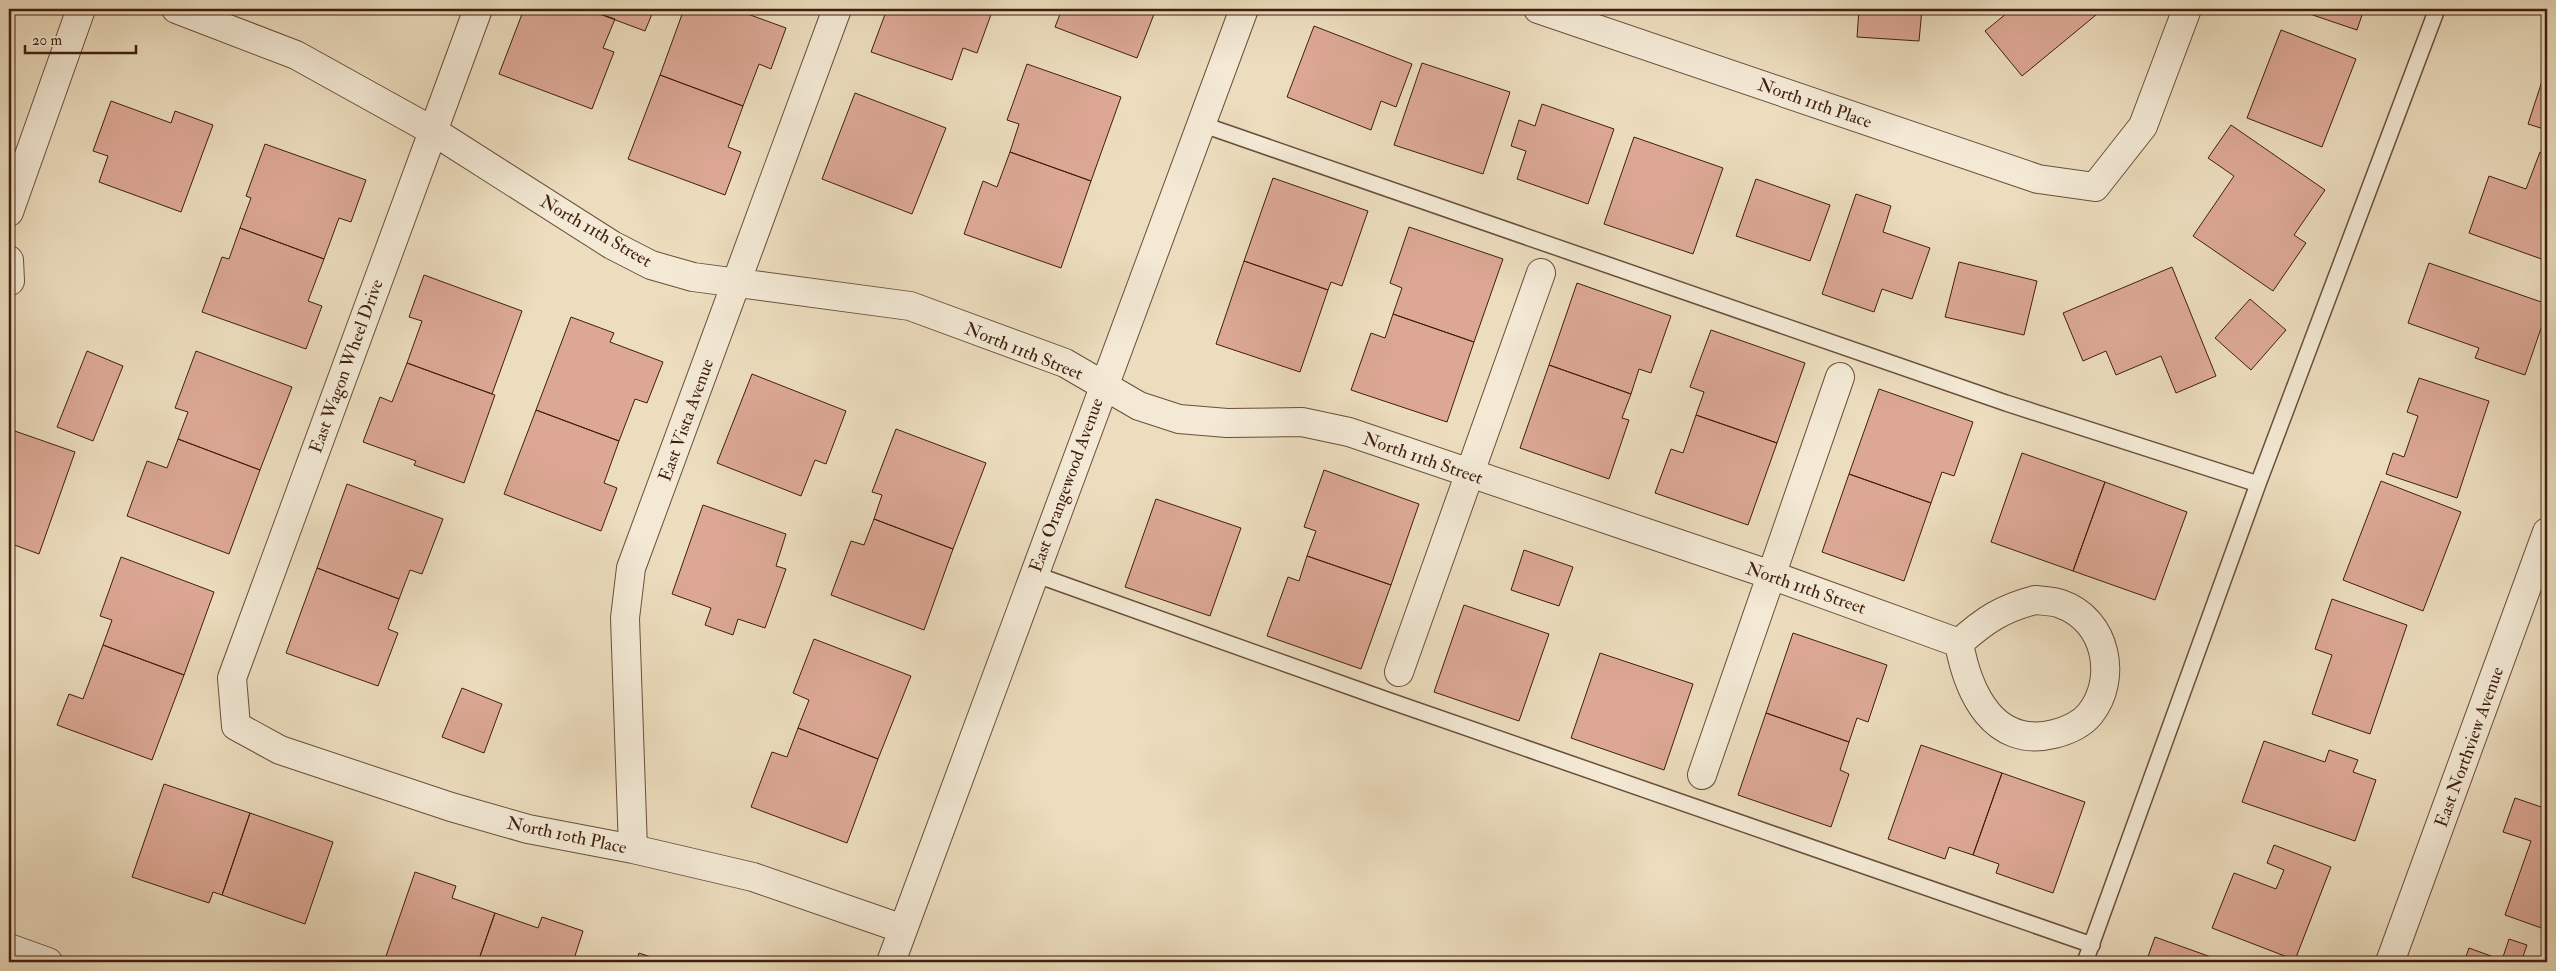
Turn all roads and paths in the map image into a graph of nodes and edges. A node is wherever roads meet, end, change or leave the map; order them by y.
1 (81, 9) edge
2 (176, 9) edge
3 (478, 9) edge
4 (837, 9) edge
5 (1244, 9) edge
6 (1538, 9) edge
7 (2187, 9) edge
8 (2437, 9) edge
9 (1200, 124) junction
10 (433, 131) junction
11 (9, 212) edge
12 (1541, 273) dead end
13 (736, 283) junction
14 (1840, 378) dead end
15 (1103, 386) junction
16 (1470, 474) junction
17 (2258, 484) junction
18 (2547, 532) edge
19 (1034, 574) junction
20 (1771, 575) junction
21 (1958, 642) junction
22 (1400, 672) dead end
23 (236, 726) joint
24 (1702, 775) dead end
25 (633, 849) junction
26 (903, 929) junction
27 (2092, 945) junction
28 (9, 948) edge
29 (48, 962) edge
30 (890, 962) edge
31 (2085, 962) edge
32 (2390, 962) edge

1 - 11 street
2 - 10 street, North 11th Street
3 - 10 street, East Wagon Wheel Drive
4 - 13 street, East Vista Avenue
5 - 9 street, East Orangewood Avenue
6 - 7 street, North 11th Place
8 - 17 lane
9 - 15 street, East Orangewood Avenue
9 - 17 lane
10 - 13 street, North 11th Street
10 - 23 street, East Wagon Wheel Drive
12 - 16 street
13 - 15 street, North 11th Street
13 - 25 street, East Vista Avenue
14 - 20 street
15 - 16 street, North 11th Street
15 - 19 street, East Orangewood Avenue
16 - 20 street, North 11th Street
16 - 22 street
17 - 27 lane
18 - 32 street, East Northview Avenue
19 - 26 street, East Orangewood Avenue
19 - 27 lane
20 - 21 street, North 11th Street
20 - 24 street
21 - 21 street
23 - 25 street, North 10th Place
25 - 26 street, North 10th Place
26 - 30 street, East Orangewood Avenue
27 - 31 lane
28 - 29 street

